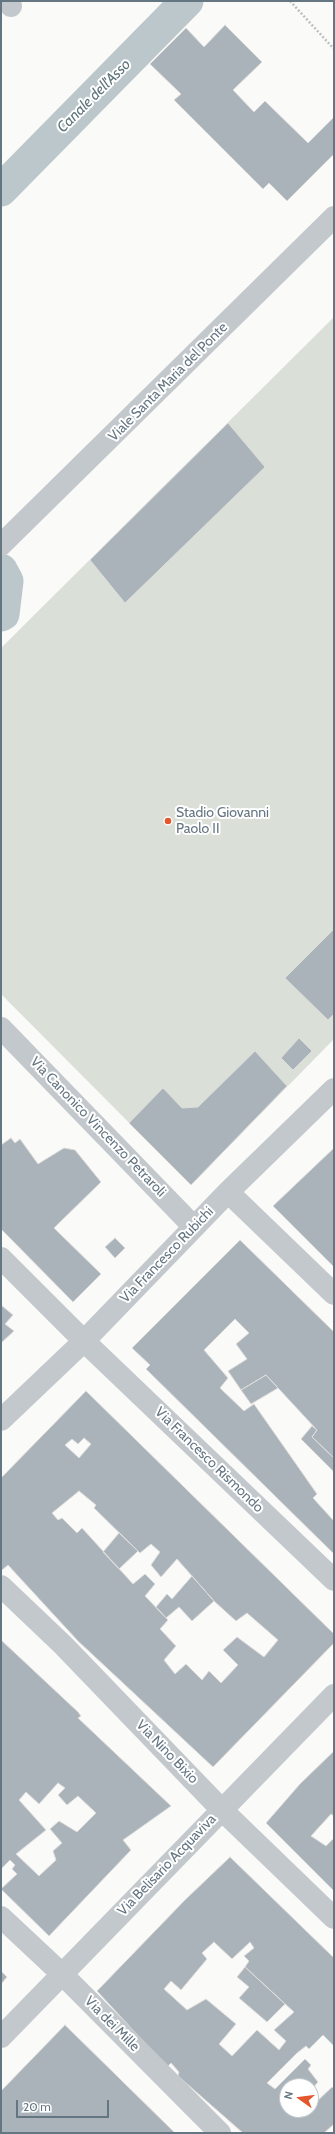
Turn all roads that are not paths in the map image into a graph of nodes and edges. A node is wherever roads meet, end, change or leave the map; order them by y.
1 (334, 217) edge
2 (1, 545) edge
3 (1, 1028) edge
4 (334, 1089) edge
5 (228, 1192) junction
6 (194, 1227) junction
7 (1, 1258) edge
8 (334, 1294) edge
9 (84, 1340) junction
10 (1, 1420) edge
11 (334, 1580) edge
12 (1, 1586) edge
13 (334, 1695) edge
14 (221, 1809) junction
15 (1, 1917) edge
16 (334, 1918) edge
17 (62, 1974) junction
18 (1, 2037) edge
19 (220, 2133) edge

1 - 2 street, Viale Santa Maria del Ponte
3 - 6 street, Via Canonico Vincenzo Petraroli
4 - 5 street, Via Francesco Rubichi
5 - 6 street, Via Francesco Rubichi
5 - 8 street
6 - 9 street, Via Francesco Rubichi
7 - 9 street, Via Francesco Rismondo
9 - 10 street, Via Francesco Rubichi
9 - 11 street, Via Francesco Rismondo
12 - 14 street, Via Nino Bixio
13 - 14 street, Via Belisario Acquaviva
14 - 16 street, Via Nino Bixio
14 - 17 street, Via Belisario Acquaviva
15 - 17 street, Via dei Mille
17 - 18 street, Via Belisario Acquaviva
17 - 19 street, Via dei Mille

